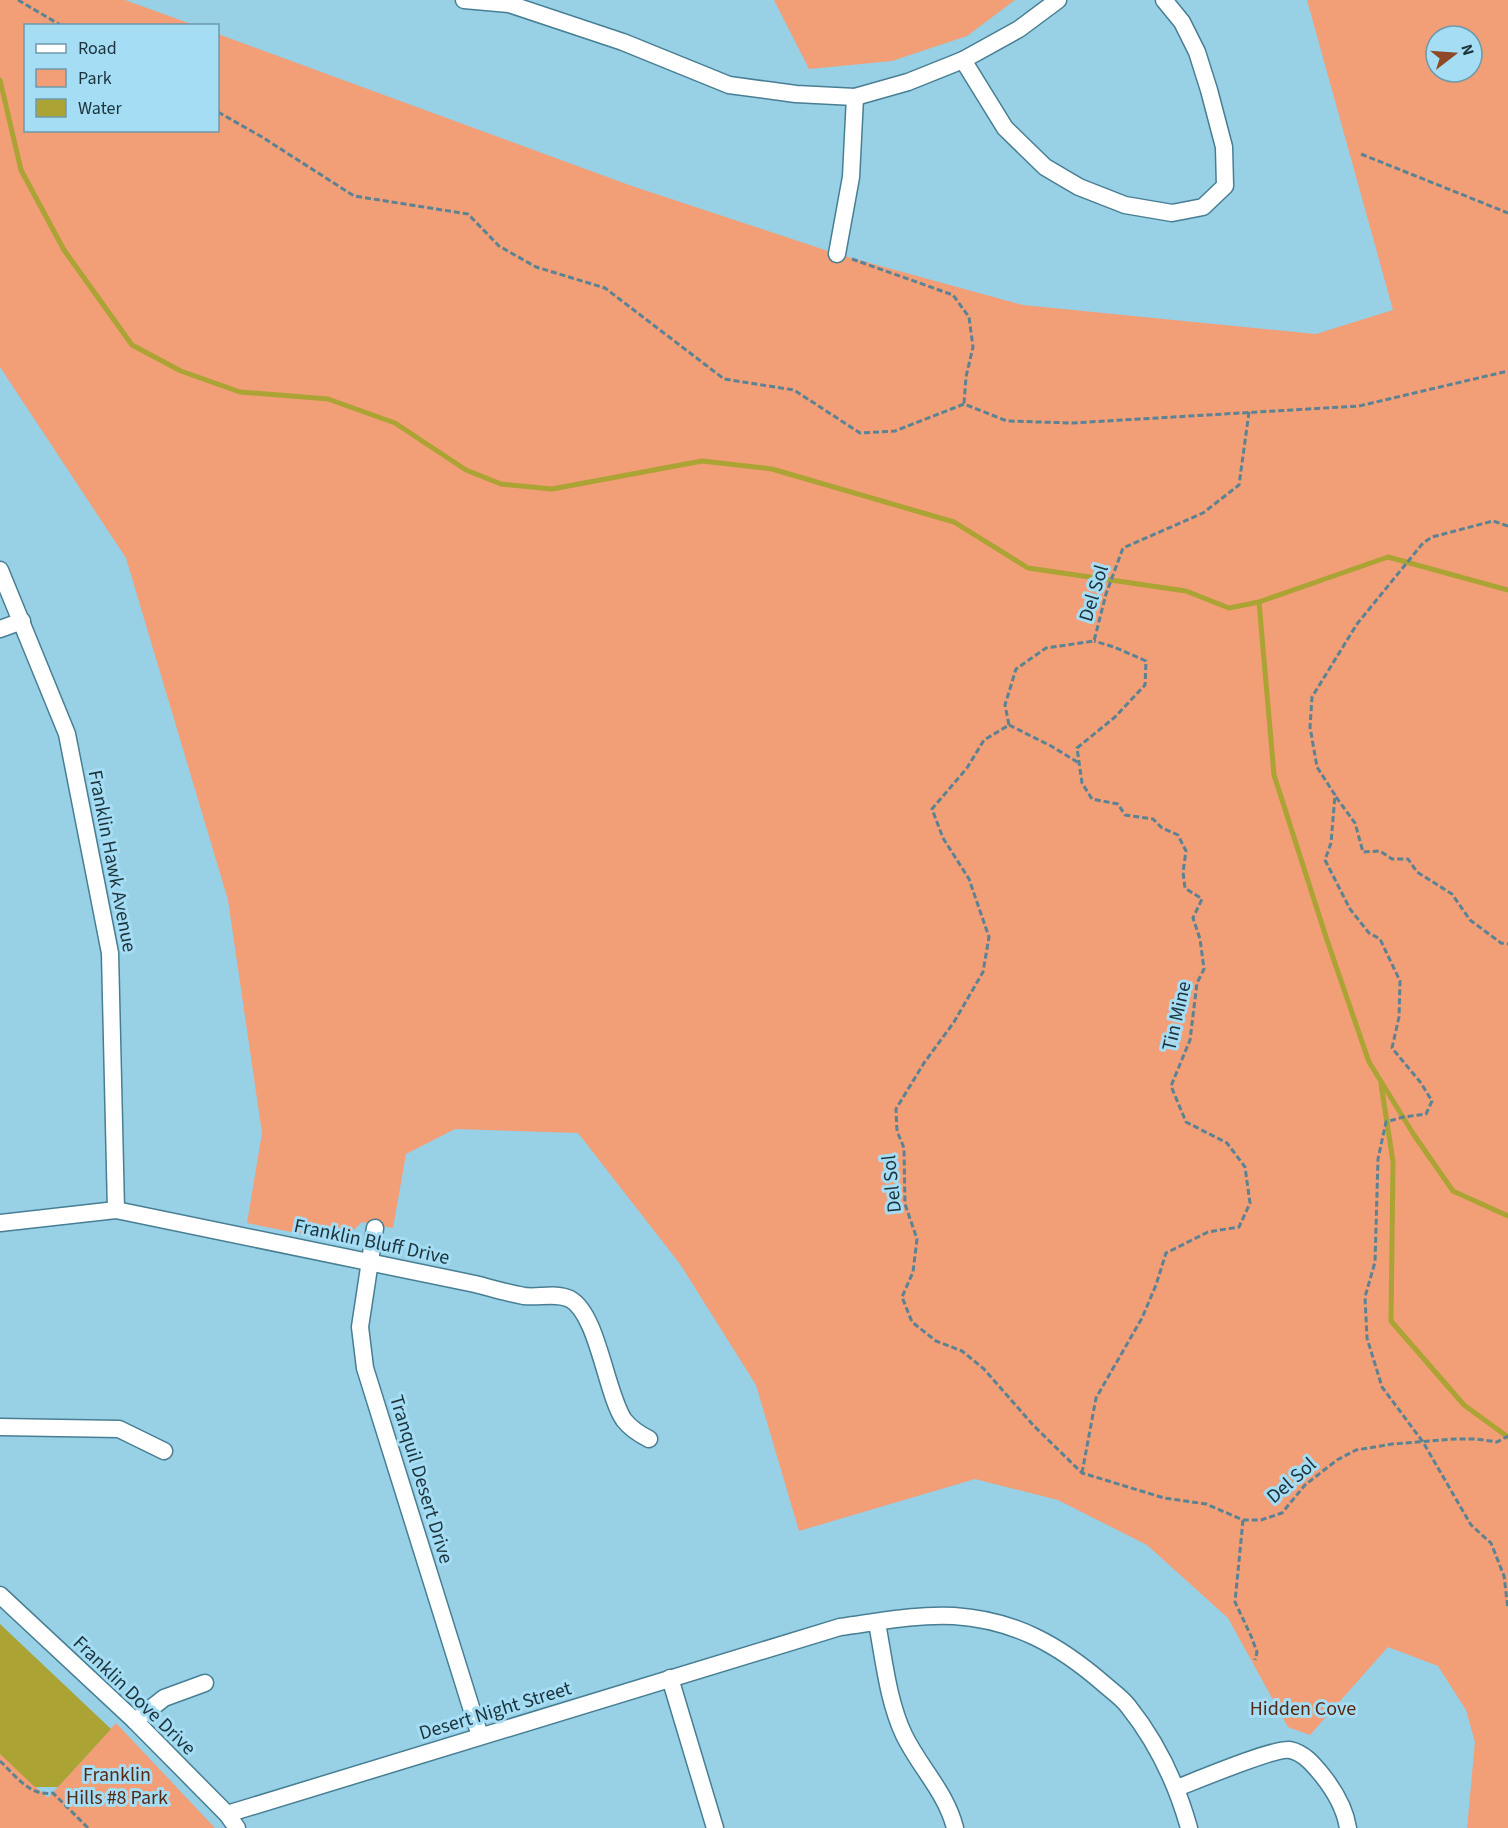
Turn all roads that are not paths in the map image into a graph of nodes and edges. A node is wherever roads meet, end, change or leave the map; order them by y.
1 (464, 0) edge
2 (1058, 0) edge
3 (1164, 0) edge
4 (507, 2) edge
5 (963, 60) junction
6 (855, 97) junction
7 (837, 254) road end
8 (0, 570) edge
9 (21, 621) junction
10 (0, 629) edge
11 (116, 1210) junction
12 (0, 1223) edge
13 (375, 1228) dead end
14 (370, 1262) junction
15 (0, 1426) edge
16 (649, 1439) dead end
17 (164, 1451) dead end
18 (0, 1595) edge
19 (878, 1623) junction
20 (670, 1678) junction
21 (205, 1683) dead end
22 (135, 1721) junction
23 (480, 1736) junction
24 (1177, 1788) junction
25 (227, 1814) junction
26 (237, 1828) edge
27 (715, 1828) edge
28 (956, 1828) edge
29 (1189, 1828) edge
30 (1348, 1828) edge

1 - 4 street
2 - 5 street
3 - 5 street
4 - 6 street
5 - 6 street
6 - 7 street
8 - 9 street, Franklin Hawk Avenue
9 - 10 street
9 - 11 street, Franklin Hawk Avenue
11 - 12 street, Franklin Bluff Drive
11 - 14 street, Franklin Bluff Drive
13 - 14 street, Tranquil Desert Drive
14 - 16 street, Franklin Bluff Drive
14 - 23 street, Tranquil Desert Drive
15 - 17 street
18 - 22 street, Franklin Dove Drive
19 - 20 street, Desert Night Street
19 - 24 street, Desert Night Street
19 - 28 street
20 - 23 street, Desert Night Street
20 - 27 street
21 - 22 street
22 - 25 street, Franklin Dove Drive
23 - 25 street, Desert Night Street
24 - 29 street, Desert Night Street
24 - 30 street
25 - 26 street, Franklin Dove Drive

